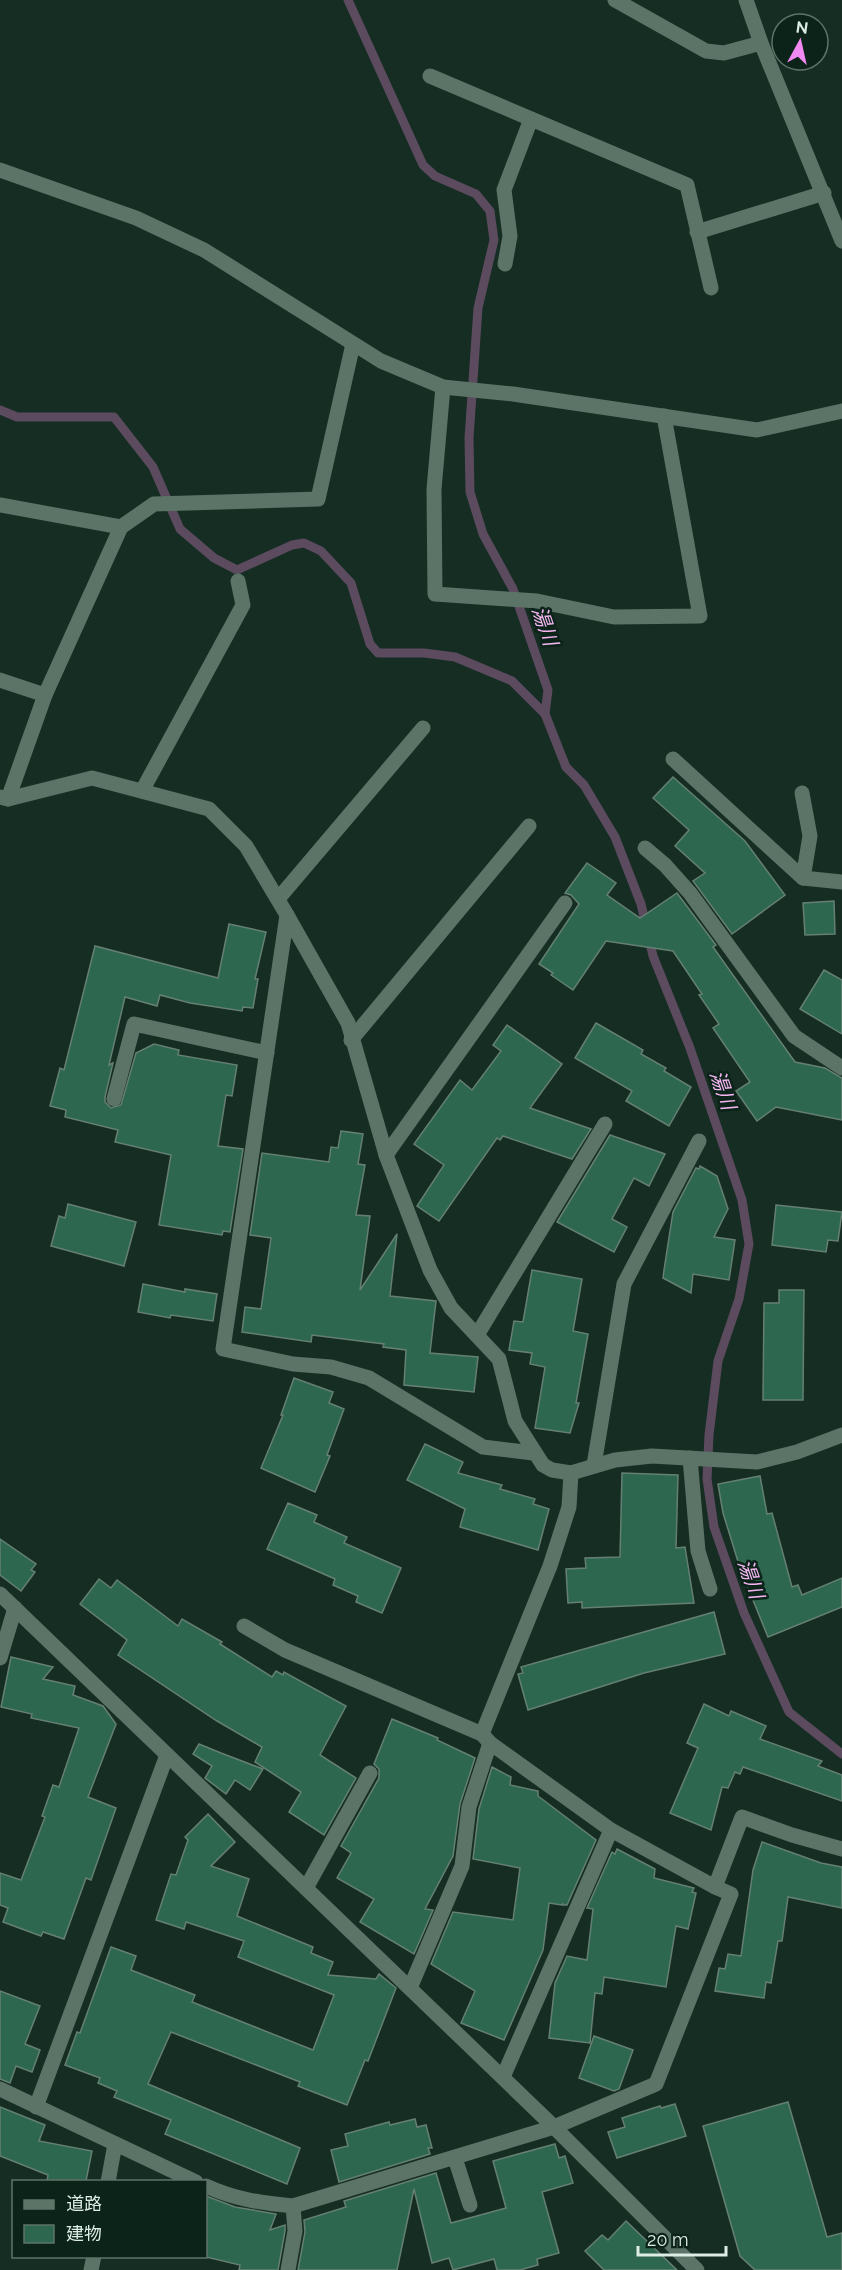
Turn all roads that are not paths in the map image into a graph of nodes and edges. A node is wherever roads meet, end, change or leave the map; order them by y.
1 (615, 0) edge
2 (746, 0) edge
3 (761, 43) junction
4 (430, 76) dead end
5 (531, 119) junction
6 (0, 170) edge
7 (824, 193) junction
8 (836, 208) edge
9 (698, 232) junction
10 (842, 241) edge
11 (505, 264) dead end
12 (711, 288) dead end
13 (353, 344) junction
14 (443, 387) junction
15 (842, 411) edge
16 (664, 416) junction
17 (0, 505) edge
18 (121, 527) junction
19 (238, 580) dead end
20 (0, 680) edge
21 (45, 695) junction
22 (423, 728) dead end
23 (673, 759) dead end
24 (142, 791) junction
25 (802, 793) dead end
26 (4, 798) edge
27 (529, 826) dead end
28 (645, 848) dead end
29 (803, 878) junction
30 (842, 882) edge
31 (278, 899) junction
32 (565, 903) dead end
33 (287, 915) junction
34 (351, 1040) junction
35 (267, 1053) junction
36 (842, 1068) edge
37 (114, 1099) dead end
38 (605, 1124) dead end
39 (699, 1141) dead end
40 (386, 1155) junction
41 (477, 1335) junction
42 (842, 1435) edge
43 (534, 1453) junction
44 (693, 1459) junction
45 (594, 1466) junction
46 (571, 1473) junction
47 (710, 1589) dead end
48 (0, 1594) edge
49 (15, 1608) junction
50 (244, 1626) dead end
51 (0, 1658) edge
52 (486, 1739) junction
53 (167, 1755) junction
54 (370, 1773) dead end
55 (611, 1830) junction
56 (842, 1849) edge
57 (715, 1887) junction
58 (306, 1888) junction
59 (410, 1988) junction
60 (503, 2077) junction
61 (0, 2089) edge
62 (36, 2107) junction
63 (554, 2127) junction
64 (115, 2144) junction
65 (455, 2158) junction
66 (108, 2180) edge
67 (194, 2180) edge
68 (207, 2186) edge
69 (470, 2205) dead end
70 (293, 2206) junction
71 (689, 2267) edge
72 (288, 2270) edge

1 - 3 street
2 - 3 street
3 - 7 street
4 - 5 street
5 - 9 street
5 - 11 street
6 - 13 street
7 - 8 street
7 - 9 street
8 - 10 street
9 - 12 street
13 - 14 street
13 - 18 street
14 - 16 street
14 - 16 street
15 - 16 street
17 - 18 street
18 - 21 street
19 - 24 street
20 - 21 street
21 - 26 street
22 - 31 street
23 - 29 street
24 - 26 street
24 - 31 street
25 - 29 street
27 - 34 street
28 - 36 street
29 - 30 street
31 - 33 street
32 - 40 street
33 - 34 street
33 - 35 street
34 - 40 street
35 - 37 street
35 - 43 street
38 - 41 street
39 - 45 street
40 - 41 street
41 - 43 street
42 - 44 street
43 - 46 street
44 - 45 street
44 - 47 street
45 - 46 street
46 - 52 street
48 - 49 street
49 - 51 street
49 - 53 street
50 - 52 street
52 - 55 street
52 - 59 street
53 - 58 street
53 - 62 street
54 - 58 street
55 - 57 street
55 - 60 street
56 - 57 street
57 - 63 street
58 - 59 street
59 - 60 street
60 - 63 street
61 - 62 street
62 - 64 street
63 - 65 street
63 - 71 street
64 - 66 street
64 - 67 street
65 - 69 street
65 - 70 street
68 - 70 street
70 - 72 street

